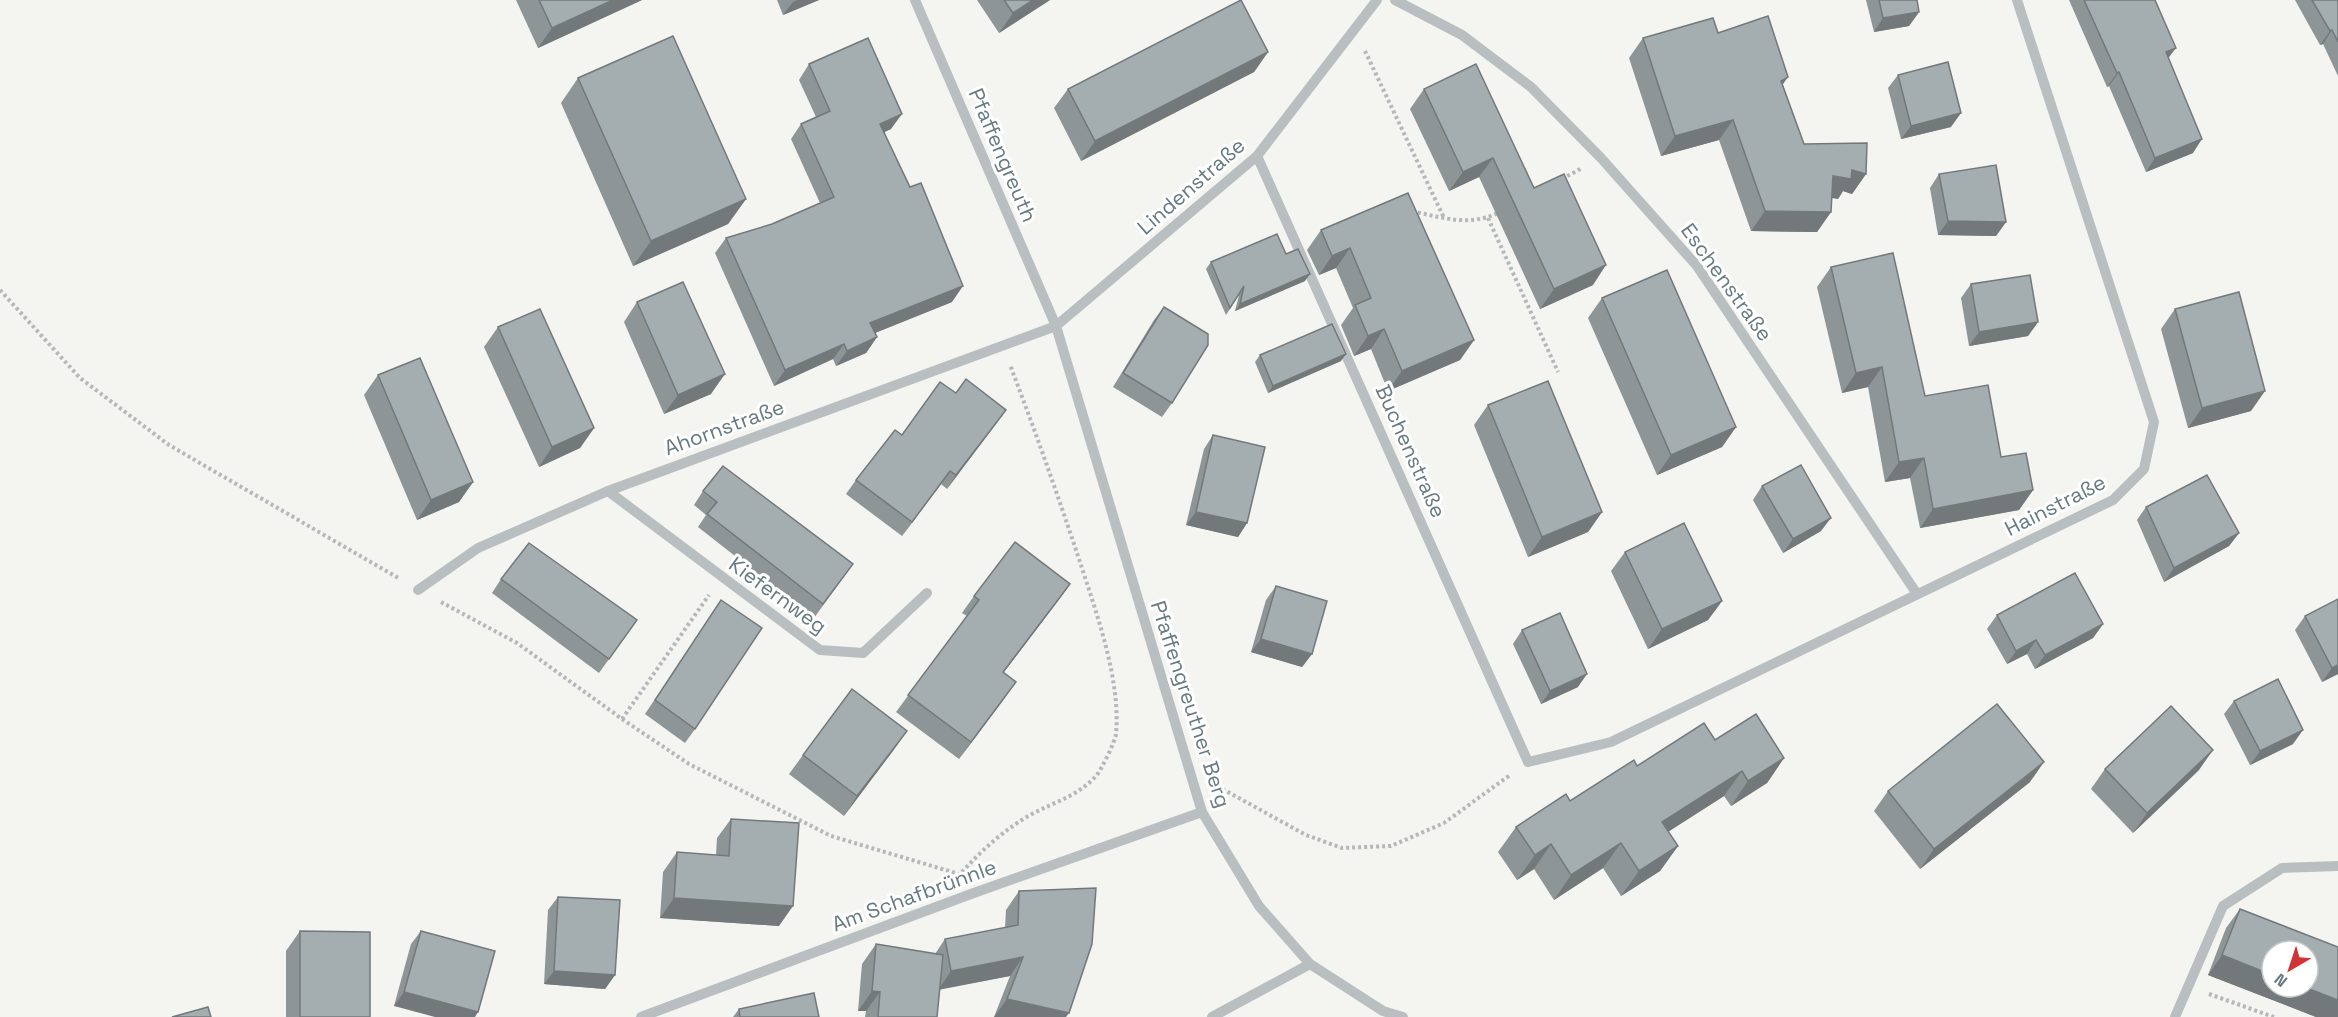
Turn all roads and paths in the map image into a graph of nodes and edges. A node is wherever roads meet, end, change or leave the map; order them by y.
1 (915, 0) edge
2 (1377, 0) edge
3 (1395, 0) edge
4 (2017, 0) edge
5 (1354, 30) junction
6 (1257, 156) junction
7 (1601, 158) junction
8 (1560, 180) edge
9 (1508, 207) edge
10 (1406, 209) edge
11 (1444, 218) junction
12 (1488, 218) junction
13 (0, 290) edge
14 (1056, 326) junction
15 (1003, 345) junction
16 (1558, 372) dead end
17 (608, 491) junction
18 (721, 577) junction
19 (418, 590) junction
20 (927, 593) dead end
21 (1917, 594) junction
22 (622, 719) junction
23 (1528, 762) junction
24 (1187, 768) junction
25 (1202, 812) junction
26 (2338, 866) edge
27 (1310, 964) junction
28 (2189, 987) junction
29 (642, 1017) edge
30 (1212, 1017) edge
31 (1403, 1017) edge
32 (2175, 1017) edge
33 (2274, 1017) edge

1 - 14 street, Pfaffengreuth
2 - 5 street, Lindenstraße
3 - 7 street, Eschenstraße
4 - 21 street, Hainstraße
5 - 6 street, Lindenstraße
5 - 11 path
6 - 14 street, Lindenstraße
6 - 23 street, Buchenstraße
7 - 8 path
7 - 21 street, Eschenstraße
9 - 12 path
10 - 11 path
11 - 12 path
12 - 16 path
13 - 19 path
14 - 15 street, Ahornstraße
14 - 24 street, Pfaffengreuther Berg
15 - 17 street, Ahornstraße
15 - 22 path
17 - 18 street, Kiefernweg
17 - 19 street, Ahornstraße
18 - 20 street, Kiefernweg
18 - 22 path
19 - 22 path
21 - 23 street, Hainstraße
23 - 24 path
24 - 25 street, Pfaffengreuther Berg
25 - 27 street, Pfaffengreuther Berg
25 - 29 street, Am Schafbrünnle
26 - 28 street
27 - 30 street
27 - 31 street, Pfaffengreuther Berg
28 - 32 street
28 - 33 path

